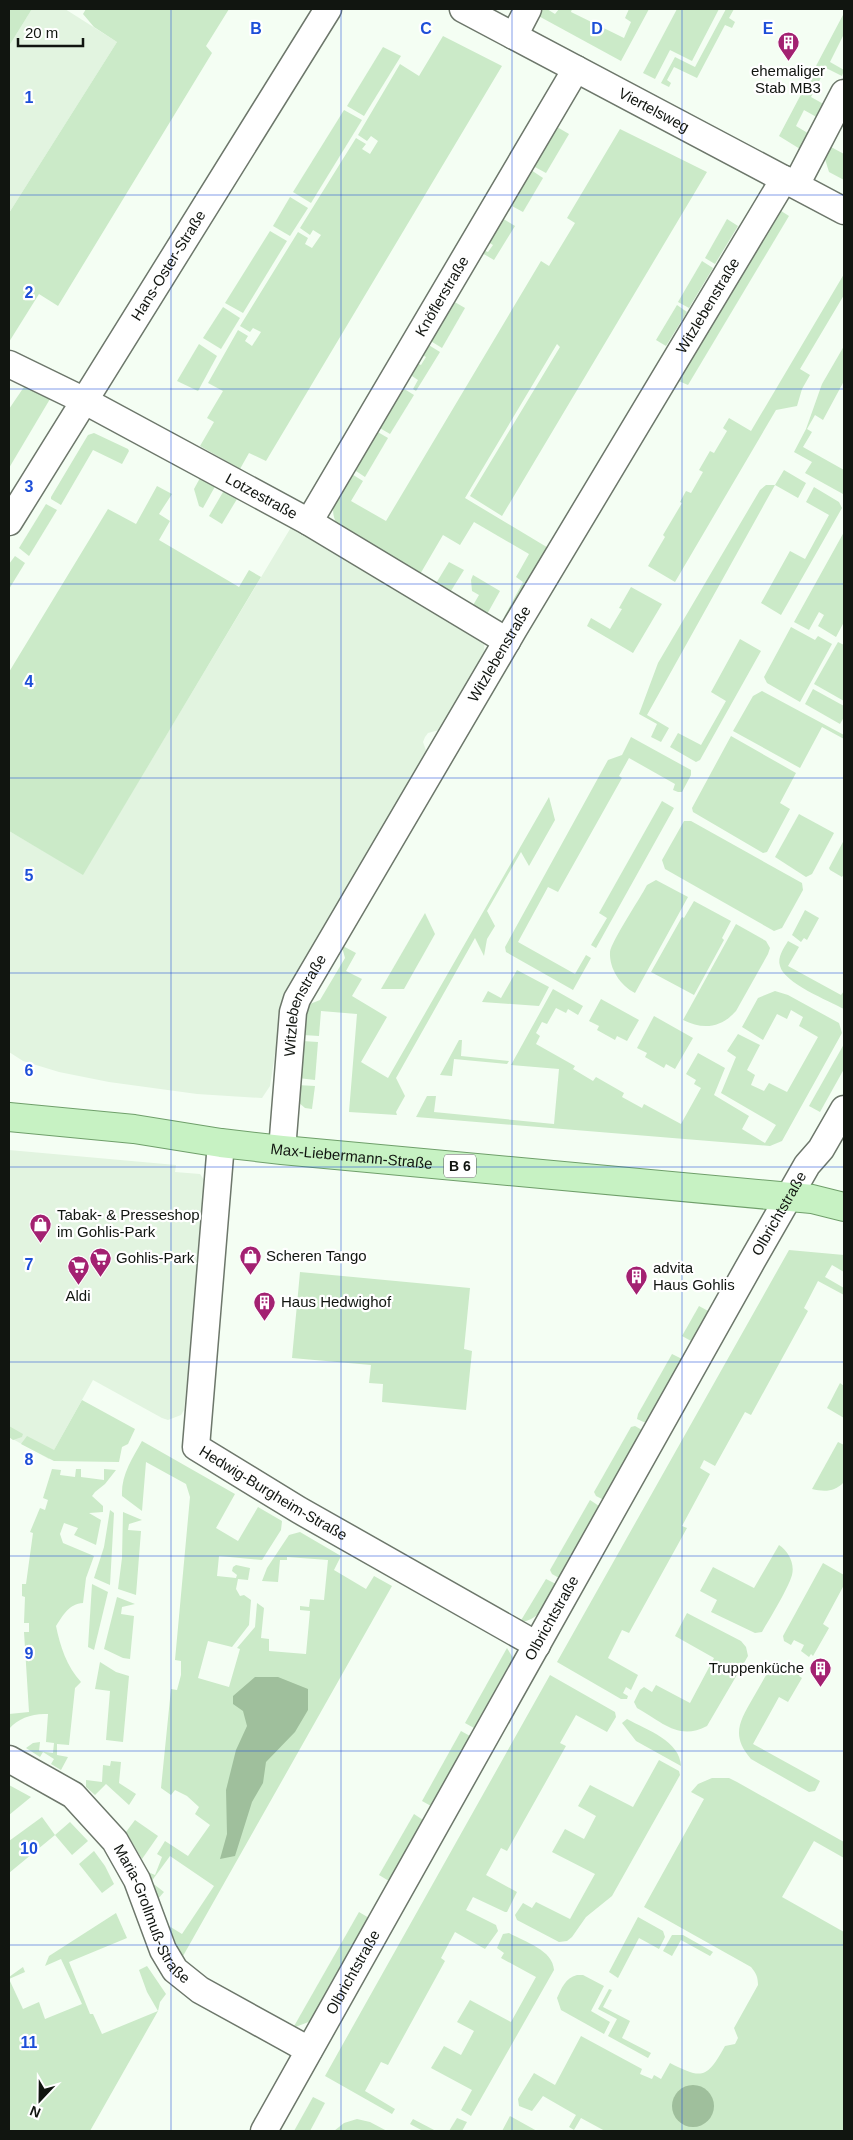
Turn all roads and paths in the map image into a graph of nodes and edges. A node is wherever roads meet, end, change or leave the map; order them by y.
1 (328, 9) edge
2 (463, 9) edge
3 (528, 9) edge
4 (514, 36) junction
5 (576, 69) junction
6 (844, 93) edge
7 (790, 182) junction
8 (844, 211) edge
9 (9, 364) edge
10 (85, 401) junction
11 (9, 522) edge
12 (309, 522) junction
13 (507, 641) junction
14 (844, 1109) edge
15 (9, 1117) edge
16 (221, 1143) junction
17 (282, 1150) junction
18 (789, 1196) junction
19 (844, 1207) edge
20 (537, 1645) junction
21 (9, 1758) edge
22 (309, 2050) junction
23 (264, 2131) edge

1 - 10 street, Hans-Oster-Straße
2 - 4 street, Viertelsweg
3 - 4 street
4 - 5 street, Viertelsweg
5 - 7 street, Viertelsweg
5 - 12 street, Knöflerstraße
6 - 7 street, Witzlebenstraße
7 - 8 street, Viertelsweg
7 - 13 street, Witzlebenstraße
9 - 10 street, Lotzestraße
10 - 11 street, Hans-Oster-Straße
10 - 12 street, Lotzestraße
12 - 13 street, Lotzestraße
13 - 17 street, Witzlebenstraße
14 - 18 street, Olbrichtstraße
15 - 16 main road, Max-Liebermann-Straße / B 6
16 - 17 main road, Max-Liebermann-Straße / B 6
16 - 20 street, Hedwig-Burgheim-Straße
17 - 18 main road, Max-Liebermann-Straße / B 6
18 - 19 main road, Max-Liebermann-Straße / B 6
18 - 20 street, Olbrichtstraße
20 - 22 street, Olbrichtstraße
21 - 22 street, Maria-Grollmuß-Straße
22 - 23 street, Olbrichtstraße

